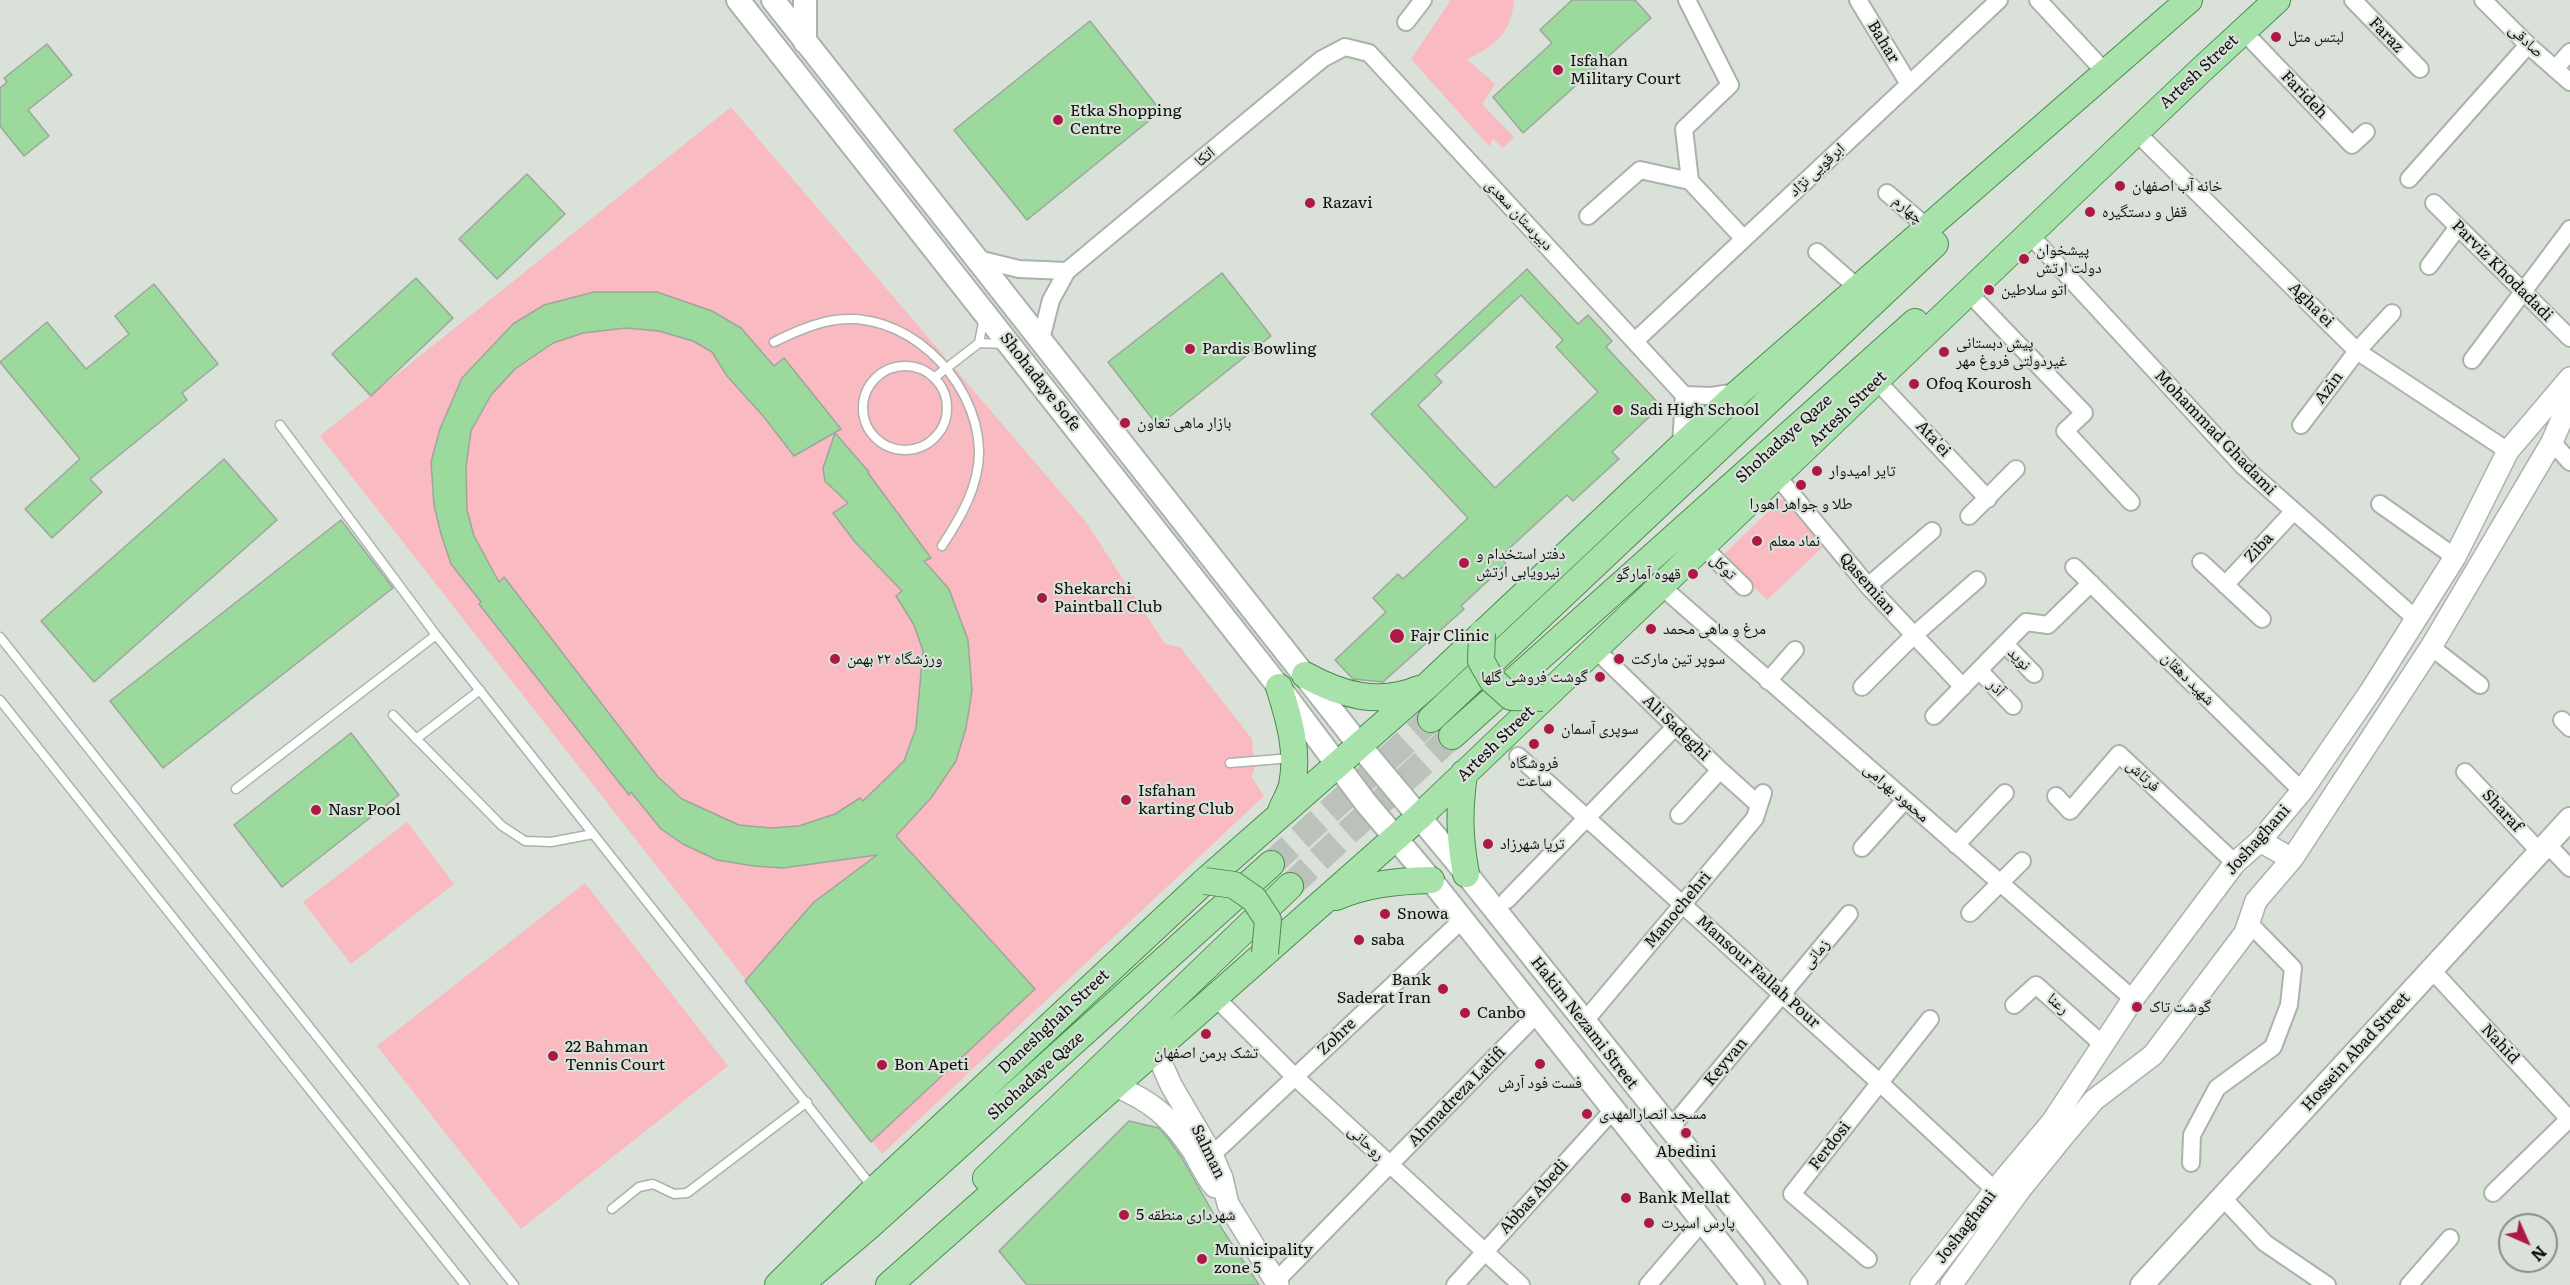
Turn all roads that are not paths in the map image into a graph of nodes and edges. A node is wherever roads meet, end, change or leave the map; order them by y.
1 (738, 0) edge
2 (773, 0) edge
3 (805, 0) edge
4 (1423, 0) edge
5 (1687, 0) edge
6 (1858, 0) edge
7 (1999, 0) edge
8 (2038, 0) edge
9 (2277, 0) edge
10 (2353, 0) edge
11 (2483, 0) edge
12 (2186, 1) edge
13 (1406, 22) dead end
14 (2243, 31) junction
15 (806, 42) junction
16 (2528, 45) junction
17 (1346, 47) joint
18 (2130, 52) junction
19 (2570, 52) edge
20 (2420, 69) dead end
21 (2555, 69) junction
22 (2199, 72) junction
23 (2106, 73) junction
24 (2570, 82) edge
25 (1909, 84) junction
26 (2136, 132) junction
27 (2366, 132) dead end
28 (2409, 179) dead end
29 (1690, 181) junction
30 (1887, 193) dead end
31 (2434, 203) dead end
32 (1588, 216) dead end
33 (2458, 227) junction
34 (1928, 228) junction
35 (2570, 229) edge
36 (2029, 234) junction
37 (1744, 239) junction
38 (1817, 252) dead end
39 (978, 259) junction
40 (2429, 267) dead end
41 (1067, 271) junction
42 (1858, 288) junction
43 (2523, 291) junction
44 (1968, 292) junction
45 (986, 313) junction
46 (2392, 314) dead end
47 (2570, 338) edge
48 (1041, 339) junction
49 (1635, 341) junction
50 (774, 342) dead end
51 (979, 343) junction
52 (1010, 344) junction
53 (2357, 351) junction
54 (2472, 360) dead end
55 (947, 368) junction
56 (935, 377) junction
57 (2570, 378) edge
58 (1877, 381) junction
59 (1738, 392) junction
60 (1684, 395) junction
61 (2570, 400) edge
62 (280, 425) dead end
63 (2301, 425) dead end
64 (2552, 442) junction
65 (1681, 447) junction
66 (2508, 451) junction
67 (2570, 462) edge
68 (2016, 469) dead end
69 (1777, 476) junction
70 (1988, 499) junction
71 (2131, 502) dead end
72 (2380, 504) dead end
73 (2293, 512) junction
74 (1969, 516) dead end
75 (1932, 531) dead end
76 (942, 546) dead end
77 (1703, 547) junction
78 (2455, 557) junction
79 (2201, 562) dead end
80 (2074, 567) dead end
81 (1977, 580) dead end
82 (2091, 583) junction
83 (2225, 585) junction
84 (1661, 586) junction
85 (1868, 586) junction
86 (1744, 587) dead end
87 (2415, 618) junction
88 (2262, 620) dead end
89 (1482, 633) junction
90 (436, 635) junction
91 (1914, 636) junction
92 (0, 637) edge
93 (2005, 644) junction
94 (2430, 647) junction
95 (1594, 649) junction
96 (1795, 650) dead end
97 (1979, 670) junction
98 (2034, 674) dead end
99 (1305, 675) junction
100 (1768, 681) junction
101 (1428, 685) junction
102 (2480, 685) dead end
103 (1280, 687) junction
104 (1862, 687) dead end
105 (1963, 687) junction
106 (480, 690) junction
107 (2370, 692) junction
108 (1543, 698) junction
109 (0, 700) edge
110 (2013, 706) dead end
111 (2391, 706) junction
112 (393, 715) dead end
113 (1934, 716) dead end
114 (1431, 719) tunnel mouth
115 (1676, 727) junction
116 (1452, 736) tunnel mouth
117 (416, 739) junction
118 (1360, 746) junction
119 (1518, 756) dead end
120 (1294, 758) junction
121 (1230, 763) dead end
122 (1338, 766) junction
123 (1720, 770) junction
124 (2465, 772) dead end
125 (1464, 773) junction
126 (1390, 781) joint
127 (236, 789) dead end
128 (2302, 791) junction
129 (2005, 793) dead end
130 (2056, 796) dead end
131 (1761, 799) joint
132 (1905, 800) junction
133 (1366, 804) joint
134 (1279, 814) junction
135 (1679, 815) dead end
136 (1419, 817) junction
137 (1588, 817) junction
138 (2570, 819) edge
139 (593, 834) junction
140 (1395, 838) junction
141 (1438, 841) junction
142 (2260, 841) junction
143 (1956, 845) junction
144 (1862, 848) dead end
145 (2543, 848) junction
146 (1413, 859) junction
147 (2292, 859) junction
148 (2022, 861) dead end
149 (1271, 864) tunnel mouth
150 (2235, 864) junction
151 (2570, 868) edge
152 (1466, 874) junction
153 (1431, 880) junction
154 (1205, 881) junction
155 (1999, 883) junction
156 (1290, 886) tunnel mouth
157 (1322, 903) junction
158 (1683, 904) junction
159 (1502, 905) junction
160 (1850, 914) dead end
161 (1970, 914) dead end
162 (1462, 920) junction
163 (2248, 923) junction
164 (1265, 953) junction
165 (2431, 969) junction
166 (1783, 994) junction
167 (1215, 997) junction
168 (2133, 999) junction
169 (2014, 1005) dead end
170 (1537, 1014) junction
171 (1930, 1019) dead end
172 (1584, 1022) junction
173 (2102, 1044) junction
174 (1156, 1051) junction
175 (1294, 1077) junction
176 (1880, 1083) junction
177 (1171, 1085) junction
178 (1115, 1086) junction
179 (807, 1102) junction
180 (1152, 1104) junction
181 (1613, 1110) junction
182 (2570, 1119) edge
183 (2059, 1127) junction
184 (1669, 1130) junction
185 (1212, 1155) junction
186 (2191, 1163) dead end
187 (1391, 1166) junction
188 (874, 1190) junction
189 (1995, 1190) junction
190 (2493, 1193) dead end
191 (2222, 1197) junction
192 (1228, 1204) junction
193 (612, 1209) dead end
194 (1702, 1222) junction
195 (2450, 1238) dead end
196 (1485, 1251) junction
197 (1868, 1258) dead end
198 (1277, 1283) edge
199 (2320, 1283) edge
200 (465, 1285) edge
201 (514, 1285) edge
202 (778, 1285) edge
203 (800, 1285) edge
204 (875, 1285) edge
205 (890, 1285) edge
206 (1455, 1285) edge
207 (1521, 1285) edge
208 (1648, 1285) edge
209 (1753, 1285) edge
210 (1796, 1285) edge
211 (1922, 1285) edge
212 (1951, 1285) edge
213 (2142, 1285) edge
214 (2409, 1285) edge

1 - 45 main road, Shohadaye Sofe
2 - 15 main road, Shohadaye Sofe
3 - 15 main road
4 - 13 street
5 - 29 street
6 - 25 street, Bahar
7 - 25 street, ابرقویی نژاد
8 - 23 street
9 - 14 main road, Artesh Street
10 - 20 street, Faraz
11 - 16 street, صادقی
12 - 18 main road
14 - 22 main road, Artesh Street
14 - 27 street, Farideh
15 - 39 main road, Shohadaye Sofe
16 - 21 street, صادقی
16 - 28 street
17 - 41 street, اتکا
17 - 49 street, دبیرستان سعدی
18 - 23 main road
18 - 114 main road
19 - 21 street
21 - 24 street, صادقی
22 - 26 main road, Artesh Street
22 - 116 main road, Shohadaye Qaze
23 - 34 main road
25 - 37 street, ابرقویی نژاد
26 - 36 main road, Artesh Street
26 - 53 street, Agha'ei
29 - 32 street
29 - 37 street
30 - 34 street, چهارم
31 - 33 street, Parviz Khodadadi
33 - 40 street
33 - 43 street, Parviz Khodadadi
34 - 42 main road
35 - 43 street
36 - 44 main road, Artesh Street
36 - 73 street, Mohammad Ghadami
37 - 49 street, ابرقویی نژاد
38 - 42 street
39 - 41 street
39 - 48 main road, Shohadaye Sofe
41 - 48 street
42 - 59 main road
43 - 47 street, Parviz Khodadadi
43 - 54 street
44 - 58 main road, Artesh Street
44 - 71 street
45 - 51 lane
45 - 52 main road, Shohadaye Sofe
46 - 53 street, Azin
48 - 99 main road, Shohadaye Sofe
49 - 60 street, دبیرستان سعدی
50 - 55 lane
51 - 52 lane
51 - 55 lane
52 - 103 main road, Shohadaye Sofe
53 - 63 street, Azin
53 - 66 street, Agha'ei
55 - 56 lane
55 - 76 lane
56 - 56 lane
57 - 66 street, Joshaghani
58 - 69 main road, Artesh Street
58 - 70 street, Ata'ei
59 - 60 street
59 - 65 main road
60 - 65 street
61 - 64 street, Joshaghani
62 - 90 lane
64 - 67 street
64 - 94 street, Joshaghani
65 - 89 main road
66 - 78 street, Joshaghani
68 - 70 street
69 - 77 main road, Artesh Street
69 - 85 street, Qasemian
70 - 74 street
72 - 78 street
73 - 83 street, Ziba
73 - 87 street, Mohammad Ghadami
75 - 85 street
77 - 84 main road, Artesh Street
77 - 86 street, توکل
78 - 87 street, Joshaghani
79 - 83 street
80 - 82 street, شهید دهقان
81 - 91 street
82 - 93 street
82 - 128 street, شهید دهقان
83 - 88 street
84 - 95 main road, Artesh Street
84 - 100 street, محمود بهرامی
85 - 91 street, Qasemian
87 - 107 street, Joshaghani
89 - 101 main road
89 - 108 main road, bridge
90 - 106 lane
90 - 127 lane
91 - 104 street
91 - 105 street, Qasemian
92 - 201 lane
93 - 97 street
93 - 98 street, نوید
94 - 102 street
94 - 111 street, Joshaghani
95 - 108 main road, Artesh Street
95 - 115 street, Ali Sadeghi
96 - 100 street
97 - 105 street
97 - 110 street, آذر
99 - 101 main road
99 - 118 main road, Shohadaye Sofe
100 - 132 street, محمود بهرامی
101 - 118 main road
103 - 120 main road
103 - 122 main road, Shohadaye Sofe
105 - 113 street
106 - 117 lane
106 - 139 lane
107 - 111 street
107 - 128 street, Joshaghani
108 - 125 main road, Artesh Street
109 - 200 lane
111 - 147 street, Joshaghani
112 - 117 lane
115 - 123 street, Ali Sadeghi
115 - 137 street
117 - 139 lane
118 - 122 main road, Daneshghah Street
118 - 126 main road, Shohadaye Sofe
119 - 137 street, Mansour Fallah Pour
120 - 121 lane
120 - 134 main road
122 - 133 main road, Shohadaye Sofe
122 - 134 main road, Daneshghah Street
123 - 131 street, Ali Sadeghi
123 - 135 street
124 - 145 street, Sharaf
125 - 136 main road, Artesh Street
125 - 152 main road
126 - 136 main road, Hakim Nezami Street
128 - 142 street, Joshaghani
129 - 143 street
130 - 150 street, فرتاش
131 - 158 street, Manochehri
132 - 143 street, محمود بهرامی
132 - 144 street
133 - 140 main road, Hakim Nezami Street
134 - 154 main road, Daneshghah Street
136 - 140 main road, Artesh Street
136 - 141 main road, Hakim Nezami Street
137 - 158 street, Mansour Fallah Pour
137 - 159 street
138 - 145 main road, Hossein Abad Street
139 - 179 lane
140 - 146 main road, Hakim Nezami Street
140 - 157 main road
141 - 146 main road
141 - 152 main road, Hakim Nezami Street
142 - 147 street
142 - 150 street, Joshaghani
143 - 155 street, محمود بهرامی
145 - 151 street, Sharaf
145 - 165 main road, Hossein Abad Street
146 - 153 main road, Hakim Nezami Street
147 - 163 street, Joshaghani
148 - 155 street
149 - 203 main road, Shohadaye Qaze
150 - 168 street, Joshaghani
152 - 159 main road, Hakim Nezami Street
153 - 157 main road
153 - 162 main road, Hakim Nezami Street
154 - 164 main road, bridge
154 - 188 main road, Daneshghah Street
155 - 161 street
155 - 168 street, محمود بهرامی
156 - 204 main road
157 - 164 main road
158 - 166 street, Mansour Fallah Pour
158 - 172 street, Manochehri
159 - 172 main road, Hakim Nezami Street
160 - 166 street, زمانی
162 - 170 main road, Hakim Nezami Street
162 - 175 street, Zohre
163 - 183 street, Joshaghani
163 - 186 street
164 - 167 main road
165 - 182 street, Nahid
165 - 191 main road, Hossein Abad Street
166 - 176 street, Mansour Fallah Pour
166 - 184 street, Keyvan
167 - 174 main road
167 - 175 street, روحانی
168 - 173 street, Joshaghani
169 - 173 street, رعنا
170 - 181 main road, Hakim Nezami Street
170 - 187 street, Ahmadreza Latifi
171 - 176 street, Ferdosi
172 - 184 main road, Hakim Nezami Street
173 - 183 street, Joshaghani
174 - 177 street, Salman
174 - 178 main road
175 - 185 street, Zohre
175 - 187 street, روحانی
176 - 189 street, Mansour Fallah Pour
176 - 197 street, Ferdosi
177 - 180 street
177 - 185 street, Salman
178 - 180 street
178 - 205 main road
179 - 188 lane
179 - 193 lane
180 - 192 street
181 - 194 main road, Hakim Nezami Street
181 - 196 street, Abbas Abedi
182 - 190 street, Nahid
183 - 189 street, Joshaghani
183 - 212 street, Joshaghani
184 - 210 main road, Hakim Nezami Street
185 - 192 street, Salman
187 - 196 street, روحانی
187 - 198 street, Ahmadreza Latifi
188 - 202 main road, Daneshghah Street
189 - 211 street, Joshaghani
191 - 199 street
191 - 213 main road, Hossein Abad Street
192 - 198 street, Salman
194 - 208 street
194 - 209 main road, Hakim Nezami Street
195 - 214 street
196 - 206 street, Abbas Abedi
196 - 207 street, روحانی

